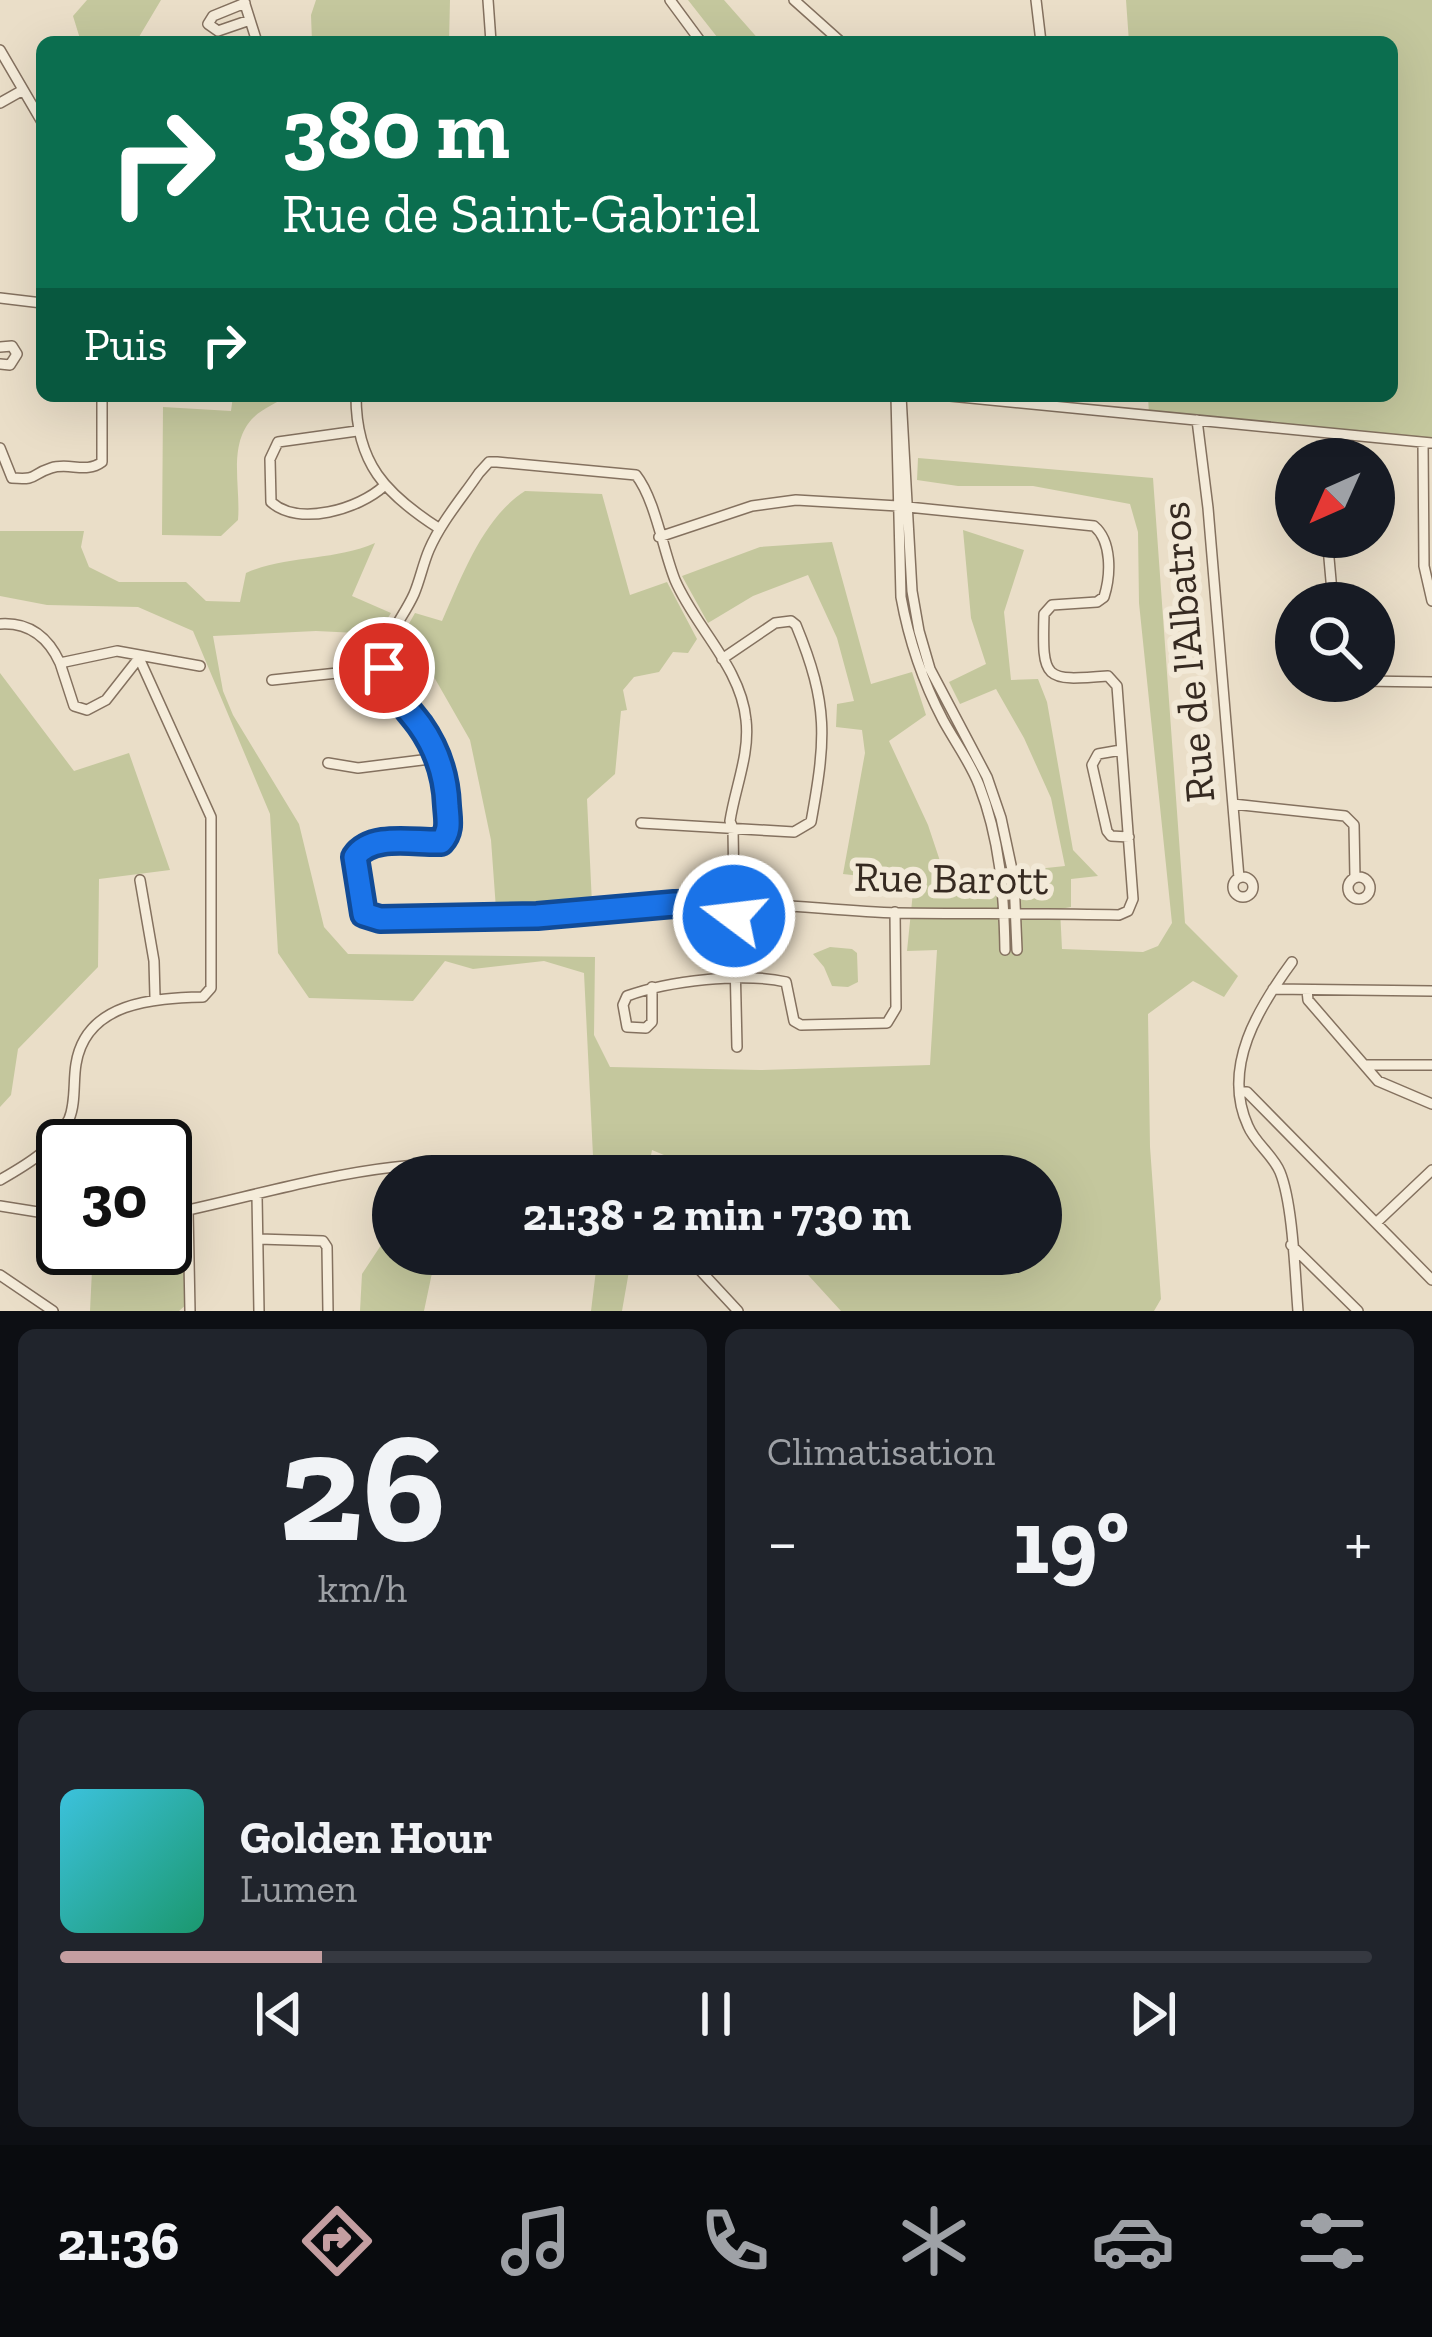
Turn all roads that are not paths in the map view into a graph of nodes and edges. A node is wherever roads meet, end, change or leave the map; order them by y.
1 (488, 0) edge
2 (670, 0) edge
3 (794, 0) edge
4 (1036, 0) edge
5 (244, 2) edge
6 (250, 20) junction
7 (255, 36) edge
8 (491, 36) edge
9 (697, 36) edge
10 (834, 36) edge
11 (1040, 36) edge
12 (0, 50) edge
13 (23, 90) junction
14 (0, 103) edge
15 (36, 112) edge
16 (0, 298) edge
17 (36, 302) edge
18 (0, 346) edge
19 (0, 364) edge
20 (102, 402) edge
21 (356, 402) edge
22 (898, 402) edge
23 (1012, 402) edge
24 (1197, 420) junction
25 (357, 431) junction
26 (1428, 443) edge
27 (0, 448) edge
28 (385, 486) junction
29 (904, 507) junction
30 (440, 529) junction
31 (659, 537) junction
32 (1429, 578) edge
33 (1432, 602) edge
34 (0, 623) edge
35 (139, 658) junction
36 (722, 659) junction
37 (60, 663) junction
38 (200, 666) dead end
39 (384, 668) junction
40 (272, 680) dead end
41 (1395, 681) edge
42 (1432, 682) edge
43 (1121, 750) junction
44 (438, 758) junction
45 (328, 764) dead end
46 (1233, 804) junction
47 (641, 823) dead end
48 (733, 828) junction
49 (1130, 837) junction
50 (1239, 878) dead end
51 (1355, 878) dead end
52 (140, 880) dead end
53 (734, 903) junction
54 (1010, 912) junction
55 (896, 913) junction
56 (1011, 950) dead end
57 (1292, 962) dead end
58 (734, 981) junction
59 (652, 987) junction
60 (1273, 989) junction
61 (1307, 990) junction
62 (1432, 991) edge
63 (155, 998) junction
64 (737, 1047) dead end
65 (1365, 1065) junction
66 (1432, 1065) edge
67 (1241, 1092) junction
68 (1432, 1105) edge
69 (1432, 1170) edge
70 (372, 1174) edge
71 (0, 1180) edge
72 (257, 1196) junction
73 (0, 1205) edge
74 (192, 1209) edge
75 (36, 1211) edge
76 (1376, 1223) junction
77 (259, 1239) junction
78 (1291, 1245) junction
79 (189, 1275) edge
80 (705, 1275) edge
81 (0, 1276) edge
82 (1432, 1280) edge
83 (53, 1311) edge
84 (190, 1311) edge
85 (259, 1311) edge
86 (328, 1311) edge
87 (738, 1311) edge
88 (1298, 1311) edge
89 (1358, 1311) edge

1 - 8 street
2 - 9 street
3 - 10 street
4 - 11 street
5 - 6 street
5 - 6 street
6 - 7 street
12 - 13 street
13 - 14 street
13 - 15 street
16 - 17 street
18 - 19 street
20 - 27 street
21 - 25 street
22 - 29 street
23 - 24 street
24 - 26 street
24 - 46 street, Rue de l'Albatros
25 - 28 street
25 - 28 street
26 - 32 street
28 - 30 street
29 - 31 street, Rue Barott
29 - 43 street, Rue Barott
29 - 54 street
30 - 31 street
30 - 39 street
31 - 36 street
32 - 33 street
34 - 37 street
35 - 37 street
35 - 37 street
35 - 38 street
35 - 63 street
36 - 48 street
36 - 48 street
39 - 40 street
39 - 44 street
41 - 42 street
43 - 49 street, Rue Barott
43 - 49 street
44 - 45 street
44 - 53 street, Rue Barott
46 - 50 street, Rue de l'Albatros
46 - 51 street
47 - 48 street
48 - 53 street
49 - 54 street, Rue Barott
52 - 63 street
53 - 55 street, Rue Barott
53 - 58 street
54 - 55 street, Rue Barott
54 - 56 street
55 - 58 street
57 - 60 street
58 - 59 street
58 - 64 street
59 - 59 street
60 - 61 street
60 - 67 street
61 - 62 street
61 - 65 street
63 - 71 street
65 - 66 street
65 - 68 street
67 - 76 street
67 - 78 street
69 - 76 street
70 - 72 street
72 - 74 street
72 - 77 street
73 - 75 street
76 - 82 street
77 - 85 street
77 - 86 street
78 - 88 street
78 - 89 street
79 - 84 street
80 - 87 street
81 - 83 street

